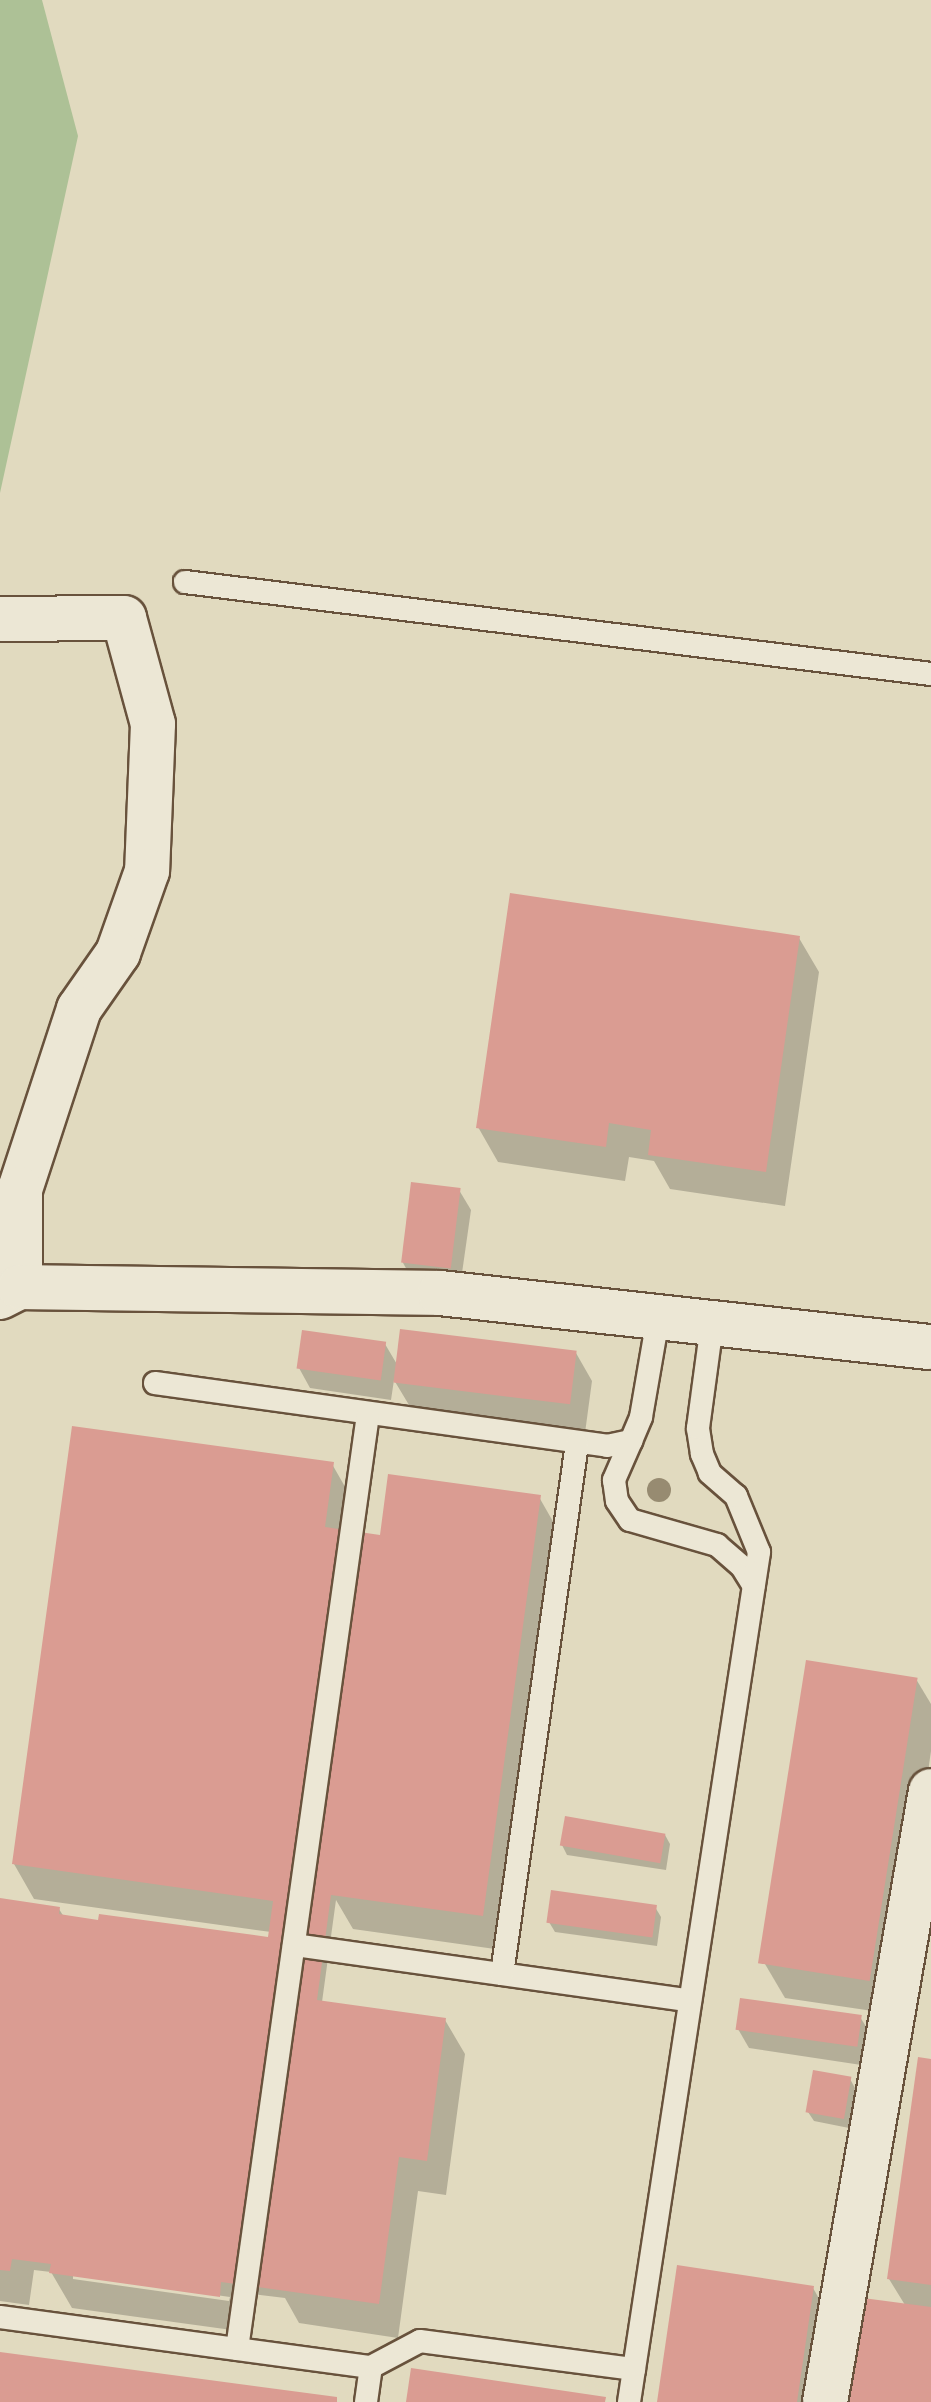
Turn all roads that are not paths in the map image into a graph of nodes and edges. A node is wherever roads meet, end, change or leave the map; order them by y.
1 (185, 582) dead end
2 (0, 619) edge
3 (931, 674) edge
4 (10, 1292) edge
5 (658, 1319) junction
6 (712, 1324) junction
7 (931, 1347) edge
8 (155, 1383) dead end
9 (368, 1415) junction
10 (631, 1441) junction
11 (577, 1444) junction
12 (754, 1586) junction
13 (931, 1791) edge
14 (294, 1945) junction
15 (502, 1974) junction
16 (690, 2001) junction
17 (0, 2317) edge
18 (237, 2349) junction
19 (371, 2367) junction
20 (634, 2369) junction
21 (366, 2402) edge
22 (629, 2402) edge
23 (825, 2402) edge

1 - 3 lane
2 - 4 street
4 - 5 street
5 - 6 street
5 - 10 lane
6 - 7 street
6 - 12 lane
8 - 9 lane
9 - 11 lane
9 - 14 lane
10 - 11 lane
10 - 12 lane
11 - 15 lane
12 - 16 lane
13 - 23 street
14 - 15 lane
14 - 18 lane
15 - 16 lane
16 - 20 lane
17 - 18 lane
18 - 19 lane
19 - 20 lane
19 - 21 lane
20 - 22 lane

